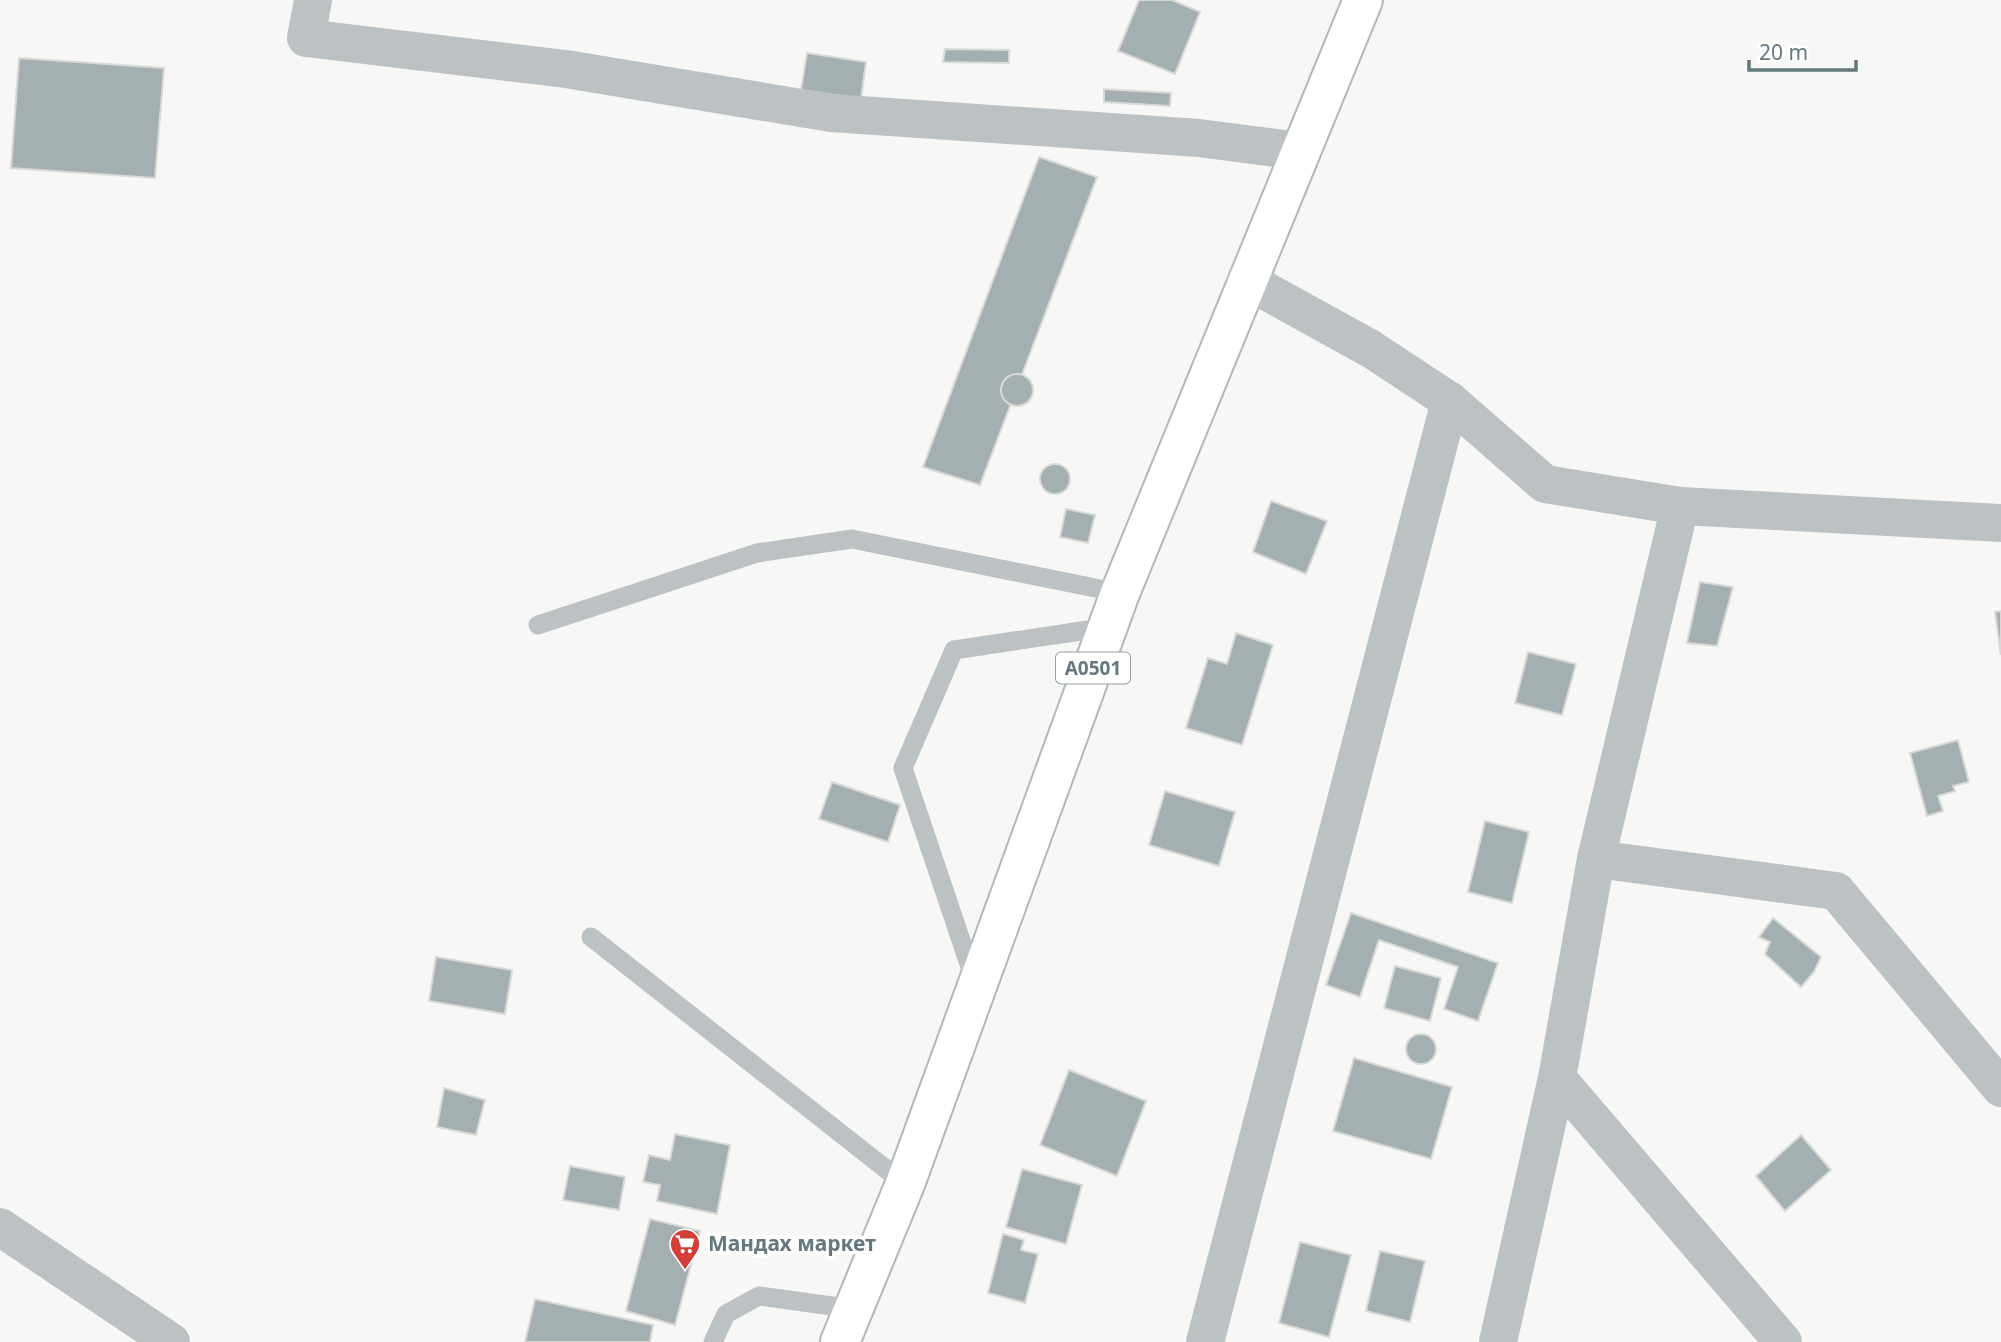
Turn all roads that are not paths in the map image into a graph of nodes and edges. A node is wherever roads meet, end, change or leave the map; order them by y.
1 (313, 0) edge
2 (1363, 0) edge
3 (1299, 151) junction
4 (1247, 280) junction
5 (1450, 401) junction
6 (1680, 506) junction
7 (2001, 523) edge
8 (1114, 610) junction
9 (538, 625) dead end
10 (1596, 859) junction
11 (591, 937) dead end
12 (977, 986) junction
13 (1557, 1078) junction
14 (2001, 1088) edge
15 (905, 1184) junction
16 (0, 1227) edge
17 (847, 1326) edge
18 (171, 1342) edge
19 (713, 1342) edge
20 (1205, 1342) edge
21 (1498, 1342) edge
22 (1783, 1342) edge

1 - 3 street
2 - 3 highway, A0501
3 - 4 highway, A0501
4 - 5 street
4 - 8 highway, A0501
5 - 6 street
5 - 20 street
6 - 7 street
6 - 10 street
8 - 9 lane
8 - 12 highway, A0501
8 - 12 lane
10 - 13 street
10 - 14 street
11 - 15 lane
12 - 15 highway, A0501
13 - 21 street
13 - 22 street
15 - 17 highway, A0501
16 - 18 street
17 - 19 lane

